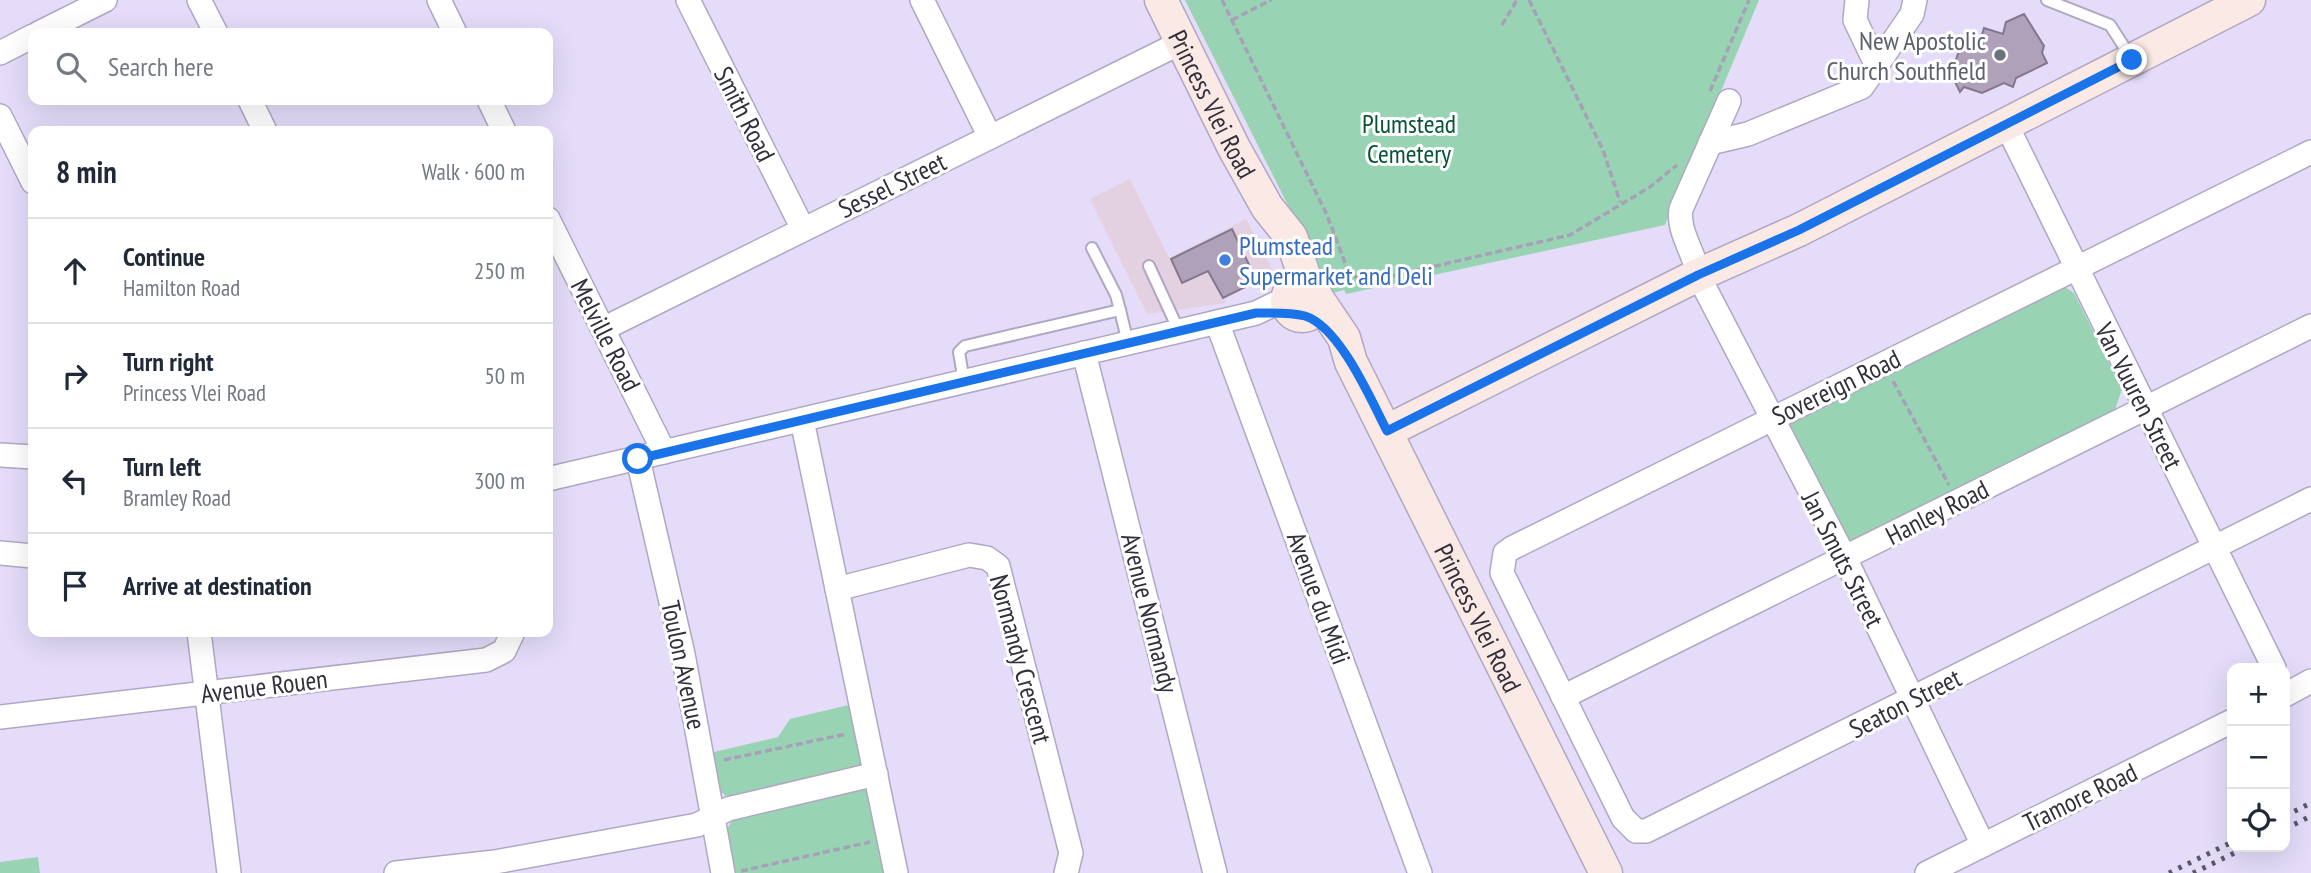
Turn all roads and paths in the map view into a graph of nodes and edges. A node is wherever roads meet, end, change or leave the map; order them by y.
1 (106, 0) edge
2 (199, 0) edge
3 (439, 0) edge
4 (688, 0) edge
5 (922, 0) edge
6 (1161, 0) edge
7 (1222, 0) edge
8 (1271, 0) edge
9 (1517, 0) edge
10 (1530, 0) edge
11 (1749, 0) edge
12 (1857, 0) edge
13 (1915, 0) edge
14 (2047, 0) edge
15 (2246, 1) edge
16 (1232, 20) junction
17 (1502, 25) dead end
18 (49, 28) edge
19 (213, 28) edge
20 (453, 28) edge
21 (28, 39) edge
22 (1182, 43) junction
23 (0, 53) edge
24 (2132, 60) junction
25 (1877, 66) junction
26 (1706, 101) dead end
27 (1729, 101) dead end
28 (252, 105) edge
29 (491, 105) edge
30 (0, 116) edge
31 (2006, 124) junction
32 (263, 126) edge
33 (502, 126) edge
34 (990, 137) junction
35 (1710, 143) junction
36 (2311, 152) edge
37 (1680, 161) dead end
38 (28, 171) edge
39 (1620, 202) junction
40 (553, 229) edge
41 (803, 229) junction
42 (1092, 248) dead end
43 (1149, 267) dead end
44 (2076, 269) junction
45 (1698, 275) junction
46 (1300, 301) junction
47 (1120, 310) junction
48 (1217, 322) junction
49 (2311, 326) edge
50 (603, 329) junction
51 (1179, 331) junction
52 (1128, 343) junction
53 (1084, 354) junction
54 (1884, 364) junction
55 (964, 382) junction
56 (2145, 408) junction
57 (1772, 419) junction
58 (802, 420) junction
59 (1387, 431) junction
60 (664, 452) junction
61 (0, 455) edge
62 (28, 457) edge
63 (638, 459) junction
64 (553, 478) edge
65 (2311, 499) edge
66 (1957, 502) junction
67 (2216, 547) junction
68 (0, 553) edge
69 (28, 556) edge
70 (1845, 558) junction
71 (837, 589) junction
72 (200, 637) edge
73 (511, 637) edge
74 (2272, 663) edge
75 (2311, 681) edge
76 (2290, 691) edge
77 (207, 693) junction
78 (1563, 697) junction
79 (1912, 699) junction
80 (0, 717) edge
81 (2227, 723) edge
82 (866, 729) junction
83 (702, 754) junction
84 (876, 774) junction
85 (713, 817) junction
86 (889, 837) junction
87 (1983, 845) junction
88 (229, 873) edge
89 (396, 873) edge
90 (723, 873) edge
91 (732, 873) edge
92 (896, 873) edge
93 (1066, 873) edge
94 (1215, 873) edge
95 (1420, 873) edge
96 (1606, 873) edge
97 (1927, 873) edge

1 - 18 street
2 - 19 street
3 - 20 street
4 - 41 street, Smith Road
5 - 34 street
6 - 22 street, Princess Vlei Road
7 - 16 path
8 - 16 path
9 - 17 path
10 - 39 path
11 - 26 path
12 - 25 street
13 - 25 street
14 - 24 lane
15 - 24 street
16 - 39 path
21 - 23 street
22 - 34 street, Sessel Street
22 - 46 street, Princess Vlei Road
24 - 31 street
25 - 35 street
27 - 35 street, Jan Smuts Street
28 - 32 street
29 - 33 street
30 - 38 street
31 - 44 street, Van Vuuren Street
31 - 45 street
34 - 41 street, Sessel Street
35 - 45 street, Jan Smuts Street
36 - 44 street, Sovereign Road
37 - 39 path
40 - 50 street, Melville Road
41 - 50 street, Sessel Street
42 - 47 lane
43 - 51 lane
44 - 54 street, Sovereign Road
44 - 56 street, Van Vuuren Street
45 - 57 street, Jan Smuts Street
45 - 59 street
46 - 48 street
46 - 59 street, Princess Vlei Road
47 - 52 lane
47 - 55 lane
48 - 51 street
48 - 95 street, Avenue du Midi
49 - 56 street, Hanley Road
50 - 60 street, Melville Road
51 - 52 street
52 - 53 street
53 - 55 street
53 - 94 street, Avenue Normandy
54 - 57 street, Sovereign Road
54 - 66 path
55 - 58 street
56 - 66 street, Hanley Road
56 - 67 street, Van Vuuren Street
57 - 70 street, Jan Smuts Street
57 - 78 street, Sovereign Road
58 - 60 street
58 - 71 street
59 - 96 street, Princess Vlei Road
60 - 63 street
61 - 62 street
63 - 64 street
63 - 83 street, Toulon Avenue
65 - 67 street, Seaton Street
66 - 70 street, Hanley Road
67 - 74 street, Van Vuuren Street
67 - 79 street, Seaton Street
68 - 69 street
70 - 78 street, Hanley Road
70 - 79 street, Jan Smuts Street
71 - 82 street
71 - 93 street, Normandy Crescent
72 - 77 street
73 - 77 street, Avenue Rouen
75 - 76 street
77 - 80 street, Avenue Rouen
77 - 88 street
78 - 79 street, Seaton Street
79 - 87 street, Jan Smuts Street
81 - 87 street, Tramore Road
82 - 83 path
82 - 84 street
83 - 85 street, Toulon Avenue
84 - 85 street
84 - 86 street
85 - 89 street
85 - 90 street, Toulon Avenue
86 - 91 path
86 - 92 street
87 - 97 street, Tramore Road

